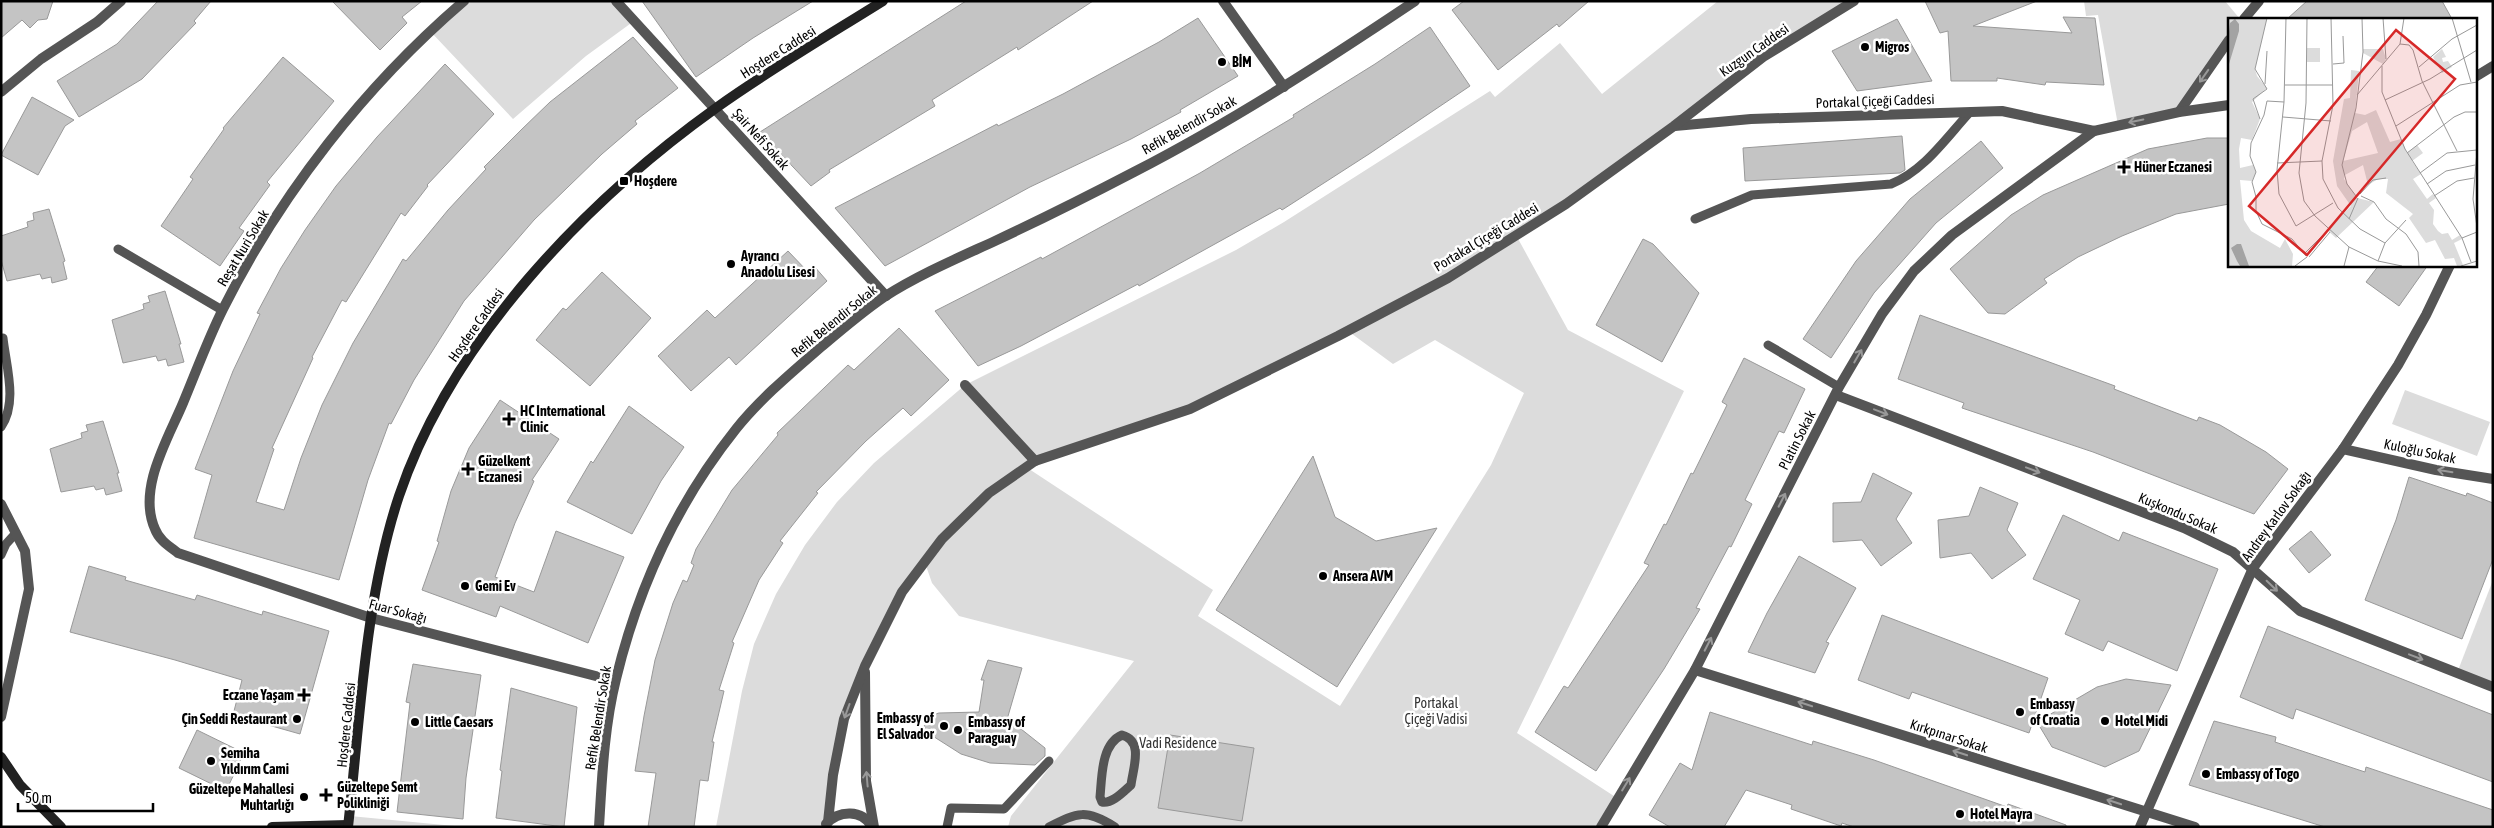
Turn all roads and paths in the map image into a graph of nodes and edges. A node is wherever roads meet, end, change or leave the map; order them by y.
1 (121, 1) edge
2 (464, 1) edge
3 (616, 1) edge
4 (883, 1) edge
5 (1223, 1) edge
6 (1415, 1) edge
7 (1854, 1) edge
8 (2259, 1) edge
9 (2245, 18) edge
10 (2228, 41) edge
11 (2493, 66) edge
12 (2476, 76) edge
13 (1284, 87) junction
14 (1, 92) edge
15 (2228, 106) edge
16 (714, 109) junction
17 (1970, 112) junction
18 (2179, 112) junction
19 (1674, 126) junction
20 (2094, 131) junction
21 (1695, 219) dead end
22 (118, 250) dead end
23 (2450, 266) edge
24 (886, 296) junction
25 (222, 310) junction
26 (3, 338) dead end
27 (1768, 344) dead end
28 (965, 385) dead end
29 (1838, 391) junction
30 (1, 427) edge
31 (2343, 449) junction
32 (1036, 461) junction
33 (2493, 479) edge
34 (1, 504) edge
35 (16, 533) junction
36 (178, 553) joint
37 (1, 555) edge
38 (2253, 568) junction
39 (371, 618) junction
40 (865, 666) junction
41 (1695, 670) junction
42 (615, 681) junction
43 (2493, 687) edge
44 (1, 717) edge
45 (1, 757) edge
46 (1049, 761) dead end
47 (1102, 802) junction
48 (2146, 812) junction
49 (1086, 815) junction
50 (826, 824) edge
51 (348, 826) edge
52 (61, 827) edge
53 (272, 827) edge
54 (599, 827) edge
55 (873, 827) edge
56 (948, 827) edge
57 (1049, 827) edge
58 (1115, 827) edge
59 (1601, 827) edge
60 (2140, 827) edge
61 (2195, 827) edge

1 - 14 street
2 - 25 street, Reşat Nuri Sokak
3 - 16 street, Şair Nefi Sokak
4 - 16 main road, Hoşdere Caddesi
5 - 13 street
6 - 13 street, Refik Belendir Sokak
7 - 19 street, Kuzgun Caddesi
8 - 9 street
10 -> 18 street
11 - 12 street
13 - 24 street, Refik Belendir Sokak
15 - 18 street, Portakal Çiçeği Caddesi
16 - 24 street, Şair Nefi Sokak
16 - 39 main road, Hoşdere Caddesi
17 - 19 street, Portakal Çiçeği Caddesi
17 - 20 street, Portakal Çiçeği Caddesi
17 - 21 lane
18 -> 20 street, Portakal Çiçeği Caddesi
19 - 32 street, Portakal Çiçeği Caddesi
29 -> 20 street, Platin Sokak
22 - 25 lane
23 - 31 street, Andrey Karlov Sokağı
24 - 42 street, Refik Belendir Sokak
25 - 36 street, Reşat Nuri Sokak
26 - 30 lane
27 - 29 lane
28 - 32 street
29 -> 38 street, Kuşkondu Sokak
41 -> 29 street, Platin Sokak
33 -> 31 street, Kuloğlu Sokak
31 - 38 street, Andrey Karlov Sokağı
32 - 40 street, Portakal Çiçeği Caddesi
34 - 35 street
35 - 37 lane
35 - 44 street
36 - 39 street, Fuar Sokağı
38 -> 43 street, Kuşkondu Sokak
38 - 48 street, Andrey Karlov Sokağı
39 - 42 street, Fuar Sokağı
39 - 51 main road, Hoşdere Caddesi
40 -> 50 street, Portakal Çiçeği Caddesi
55 -> 40 street, Portakal Çiçeği Caddesi
48 -> 41 street, Kırkpınar Sokak
59 -> 41 street, Platin Sokak
42 - 54 street, Refik Belendir Sokak
45 - 52 main road
46 - 56 lane
47 - 47 lane
47 - 49 lane
48 - 60 street, Andrey Karlov Sokağı
48 - 61 street, Kırkpınar Sokak
49 - 57 lane
49 - 58 lane
50 - 55 street, Portakal Çiçeği Caddesi
51 - 53 main road

